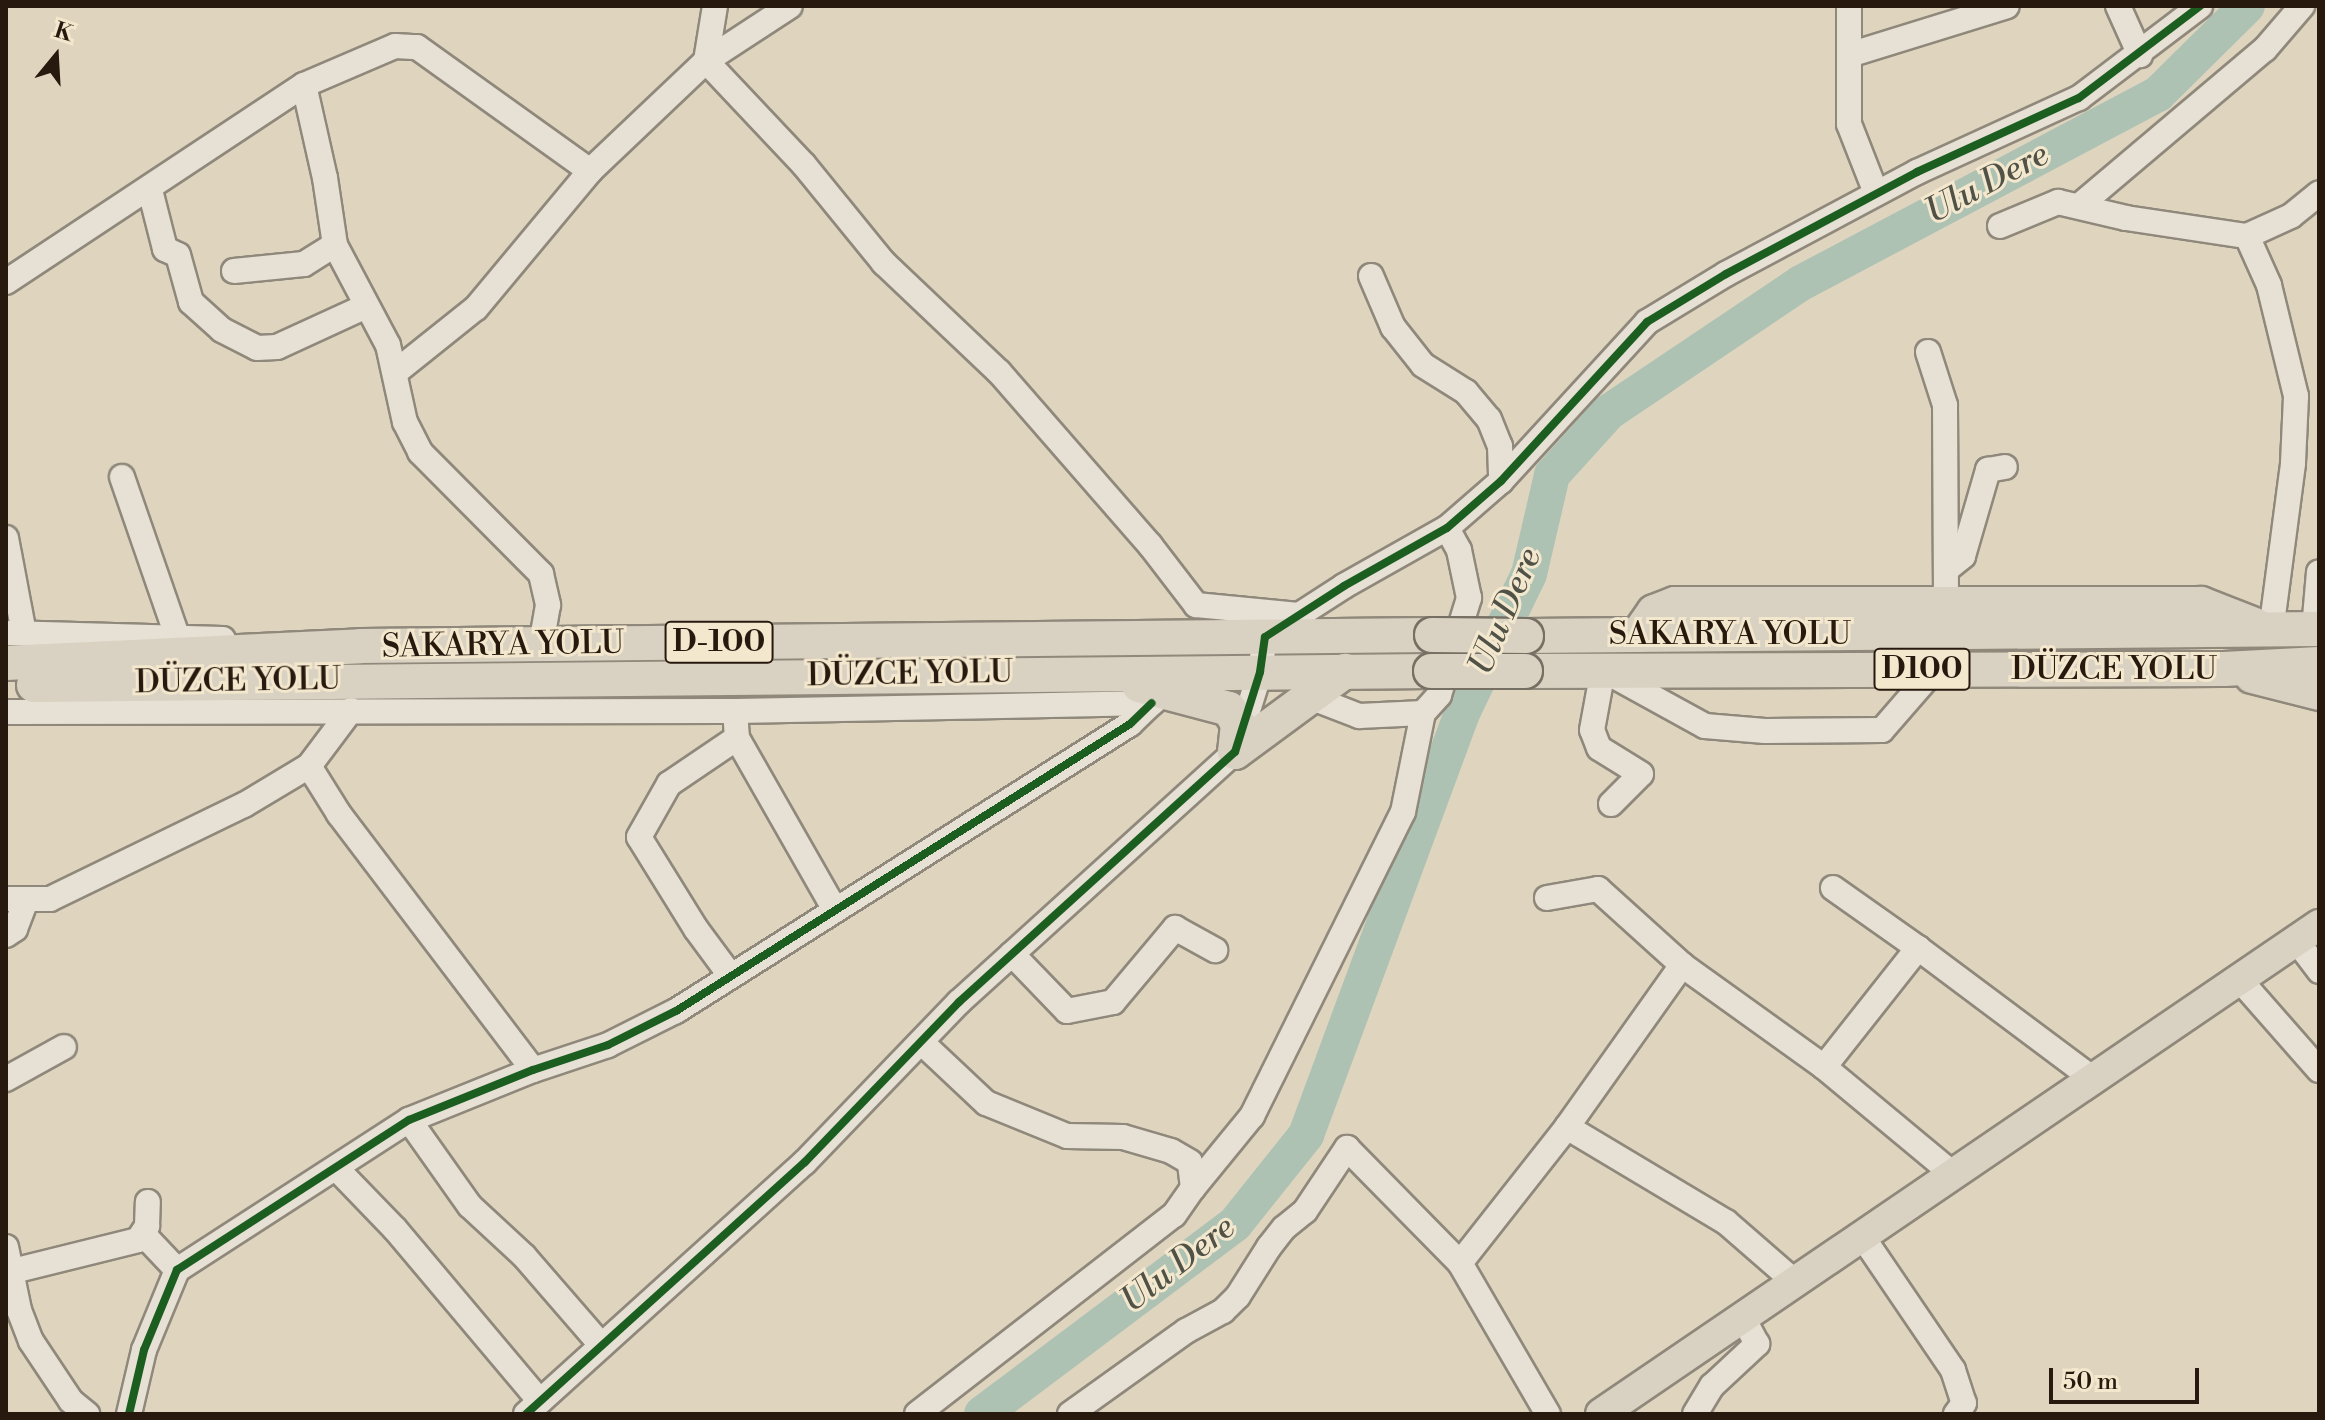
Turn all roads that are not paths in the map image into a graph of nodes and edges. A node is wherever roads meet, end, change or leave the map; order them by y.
1 (715, 6) edge
2 (790, 6) edge
3 (1849, 6) edge
4 (2007, 6) edge
5 (2118, 6) edge
6 (2200, 6) edge
7 (2302, 6) edge
8 (1849, 55) junction
9 (2140, 55) junction
10 (706, 61) junction
11 (304, 85) junction
12 (590, 171) junction
13 (150, 190) junction
14 (1876, 193) junction
15 (2319, 193) edge
16 (2079, 206) junction
17 (2000, 226) dead end
18 (2247, 236) junction
19 (335, 245) junction
20 (234, 271) dead end
21 (1371, 276) dead end
22 (6, 282) edge
23 (366, 306) junction
24 (1928, 352) dead end
25 (397, 371) junction
26 (2005, 467) dead end
27 (122, 477) dead end
28 (1501, 481) junction
29 (1447, 528) junction
30 (6, 538) edge
31 (1946, 570) junction
32 (2319, 572) edge
33 (1946, 603) junction
34 (1299, 615) junction
35 (2317, 629) edge
36 (2271, 631) junction
37 (15, 633) edge
38 (1432, 635) joint
39 (1638, 635) junction
40 (177, 636) junction
41 (1265, 637) junction
42 (541, 644) junction
43 (361, 646) junction
44 (6, 663) edge
45 (2319, 664) edge
46 (1935, 669) junction
47 (2224, 669) junction
48 (1603, 670) junction
49 (1345, 671) junction
50 (1431, 671) joint
51 (1260, 672) junction
52 (6, 685) edge
53 (1169, 689) junction
54 (2319, 693) edge
55 (1310, 697) junction
56 (351, 710) junction
57 (736, 711) junction
58 (6, 712) edge
59 (1423, 713) junction
60 (737, 738) junction
61 (1235, 752) junction
62 (309, 766) junction
63 (1611, 804) dead end
64 (1833, 888) dead end
65 (1547, 898) dead end
66 (16, 900) edge
67 (834, 908) junction
68 (2308, 932) edge
69 (6, 935) edge
70 (1918, 948) junction
71 (1215, 950) dead end
72 (1012, 954) junction
73 (1682, 965) junction
74 (2319, 971) edge
75 (730, 975) junction
76 (2239, 979) junction
77 (921, 1042) junction
78 (64, 1047) dead end
79 (1824, 1067) junction
80 (533, 1070) junction
81 (2319, 1070) edge
82 (6, 1079) edge
83 (2093, 1079) junction
84 (409, 1120) junction
85 (1567, 1127) junction
86 (336, 1168) junction
87 (1953, 1174) junction
88 (1193, 1188) junction
89 (148, 1202) dead end
90 (143, 1234) junction
91 (1862, 1236) junction
92 (6, 1247) edge
93 (1460, 1263) junction
94 (177, 1270) junction
95 (13, 1271) junction
96 (1795, 1282) junction
97 (1743, 1318) junction
98 (601, 1345) junction
99 (533, 1408) edge
100 (87, 1414) edge
101 (129, 1414) edge
102 (917, 1414) edge
103 (1070, 1414) edge
104 (1548, 1414) edge
105 (1601, 1414) edge
106 (1695, 1414) edge
107 (1956, 1414) edge

1 - 10 street
2 - 10 street
3 - 8 street
4 - 8 street
5 - 9 street
6 - 9 street
7 - 16 street
8 - 14 street
9 - 14 street
10 - 12 street
10 - 34 street
11 - 12 street
11 - 13 street
11 - 19 street
12 - 25 street
13 - 22 street
13 - 23 street
14 - 28 street
15 - 18 street
16 - 17 street
16 - 18 street
18 - 36 street
19 - 20 street
19 - 23 street
21 - 28 street
23 - 25 street
24 - 31 street
25 - 42 street
26 - 31 street
27 - 40 street
28 - 29 street
29 - 34 street
29 - 59 street
30 - 37 street
31 - 33 street
32 - 35 street
33 - 36 highway
33 - 39 highway
34 - 41 street
35 - 36 highway, SAKARYA YOLU / D100
36 - 39 highway, SAKARYA YOLU / D100
37 - 40 street
38 - 39 highway, SAKARYA YOLU / D100, bridge
38 - 41 highway, SAKARYA YOLU / D-100
40 - 43 street
41 - 42 highway, SAKARYA YOLU / D-100
41 - 51 street
42 - 43 highway, SAKARYA YOLU / D-100
43 - 44 highway, SAKARYA YOLU / D-100
45 - 47 highway, DÜZCE YOLU / D100
46 - 47 highway, DÜZCE YOLU / D100
46 - 48 highway, DÜZCE YOLU / D100
46 - 48 street
47 - 54 highway
48 - 50 highway, DÜZCE YOLU / D100, bridge
48 - 63 street
49 - 50 highway, DÜZCE YOLU / D-100
49 - 51 highway, DÜZCE YOLU / D-100
49 - 55 highway
51 - 53 highway, DÜZCE YOLU / D-100
51 - 61 street
52 - 53 highway, DÜZCE YOLU / D-100
53 - 57 street
53 - 61 highway
53 - 67 street
55 - 59 street
55 - 61 highway
56 - 57 street
56 - 58 street
56 - 62 street
57 - 60 street
59 - 88 street
60 - 67 street
60 - 75 street
61 - 72 street
62 - 66 street
62 - 80 street
64 - 70 street
65 - 73 street
66 - 69 street
67 - 75 street
68 - 74 street
68 - 76 main road
70 - 79 street
70 - 83 street
71 - 72 street
72 - 77 street
73 - 79 street
73 - 85 street
75 - 80 street
76 - 81 street
76 - 83 main road
77 - 88 street
77 - 98 street
78 - 82 street
79 - 87 street
80 - 84 street
83 - 87 main road
84 - 86 street
84 - 98 street
85 - 93 street
85 - 96 street
86 - 94 street
86 - 99 street
87 - 91 main road
88 - 102 street
89 - 90 street
90 - 94 street
90 - 95 street
91 - 96 main road
91 - 107 street
92 - 95 street
93 - 103 street
93 - 104 street
94 - 101 street
95 - 100 street
96 - 97 main road
97 - 105 main road
97 - 106 street
98 - 99 street

